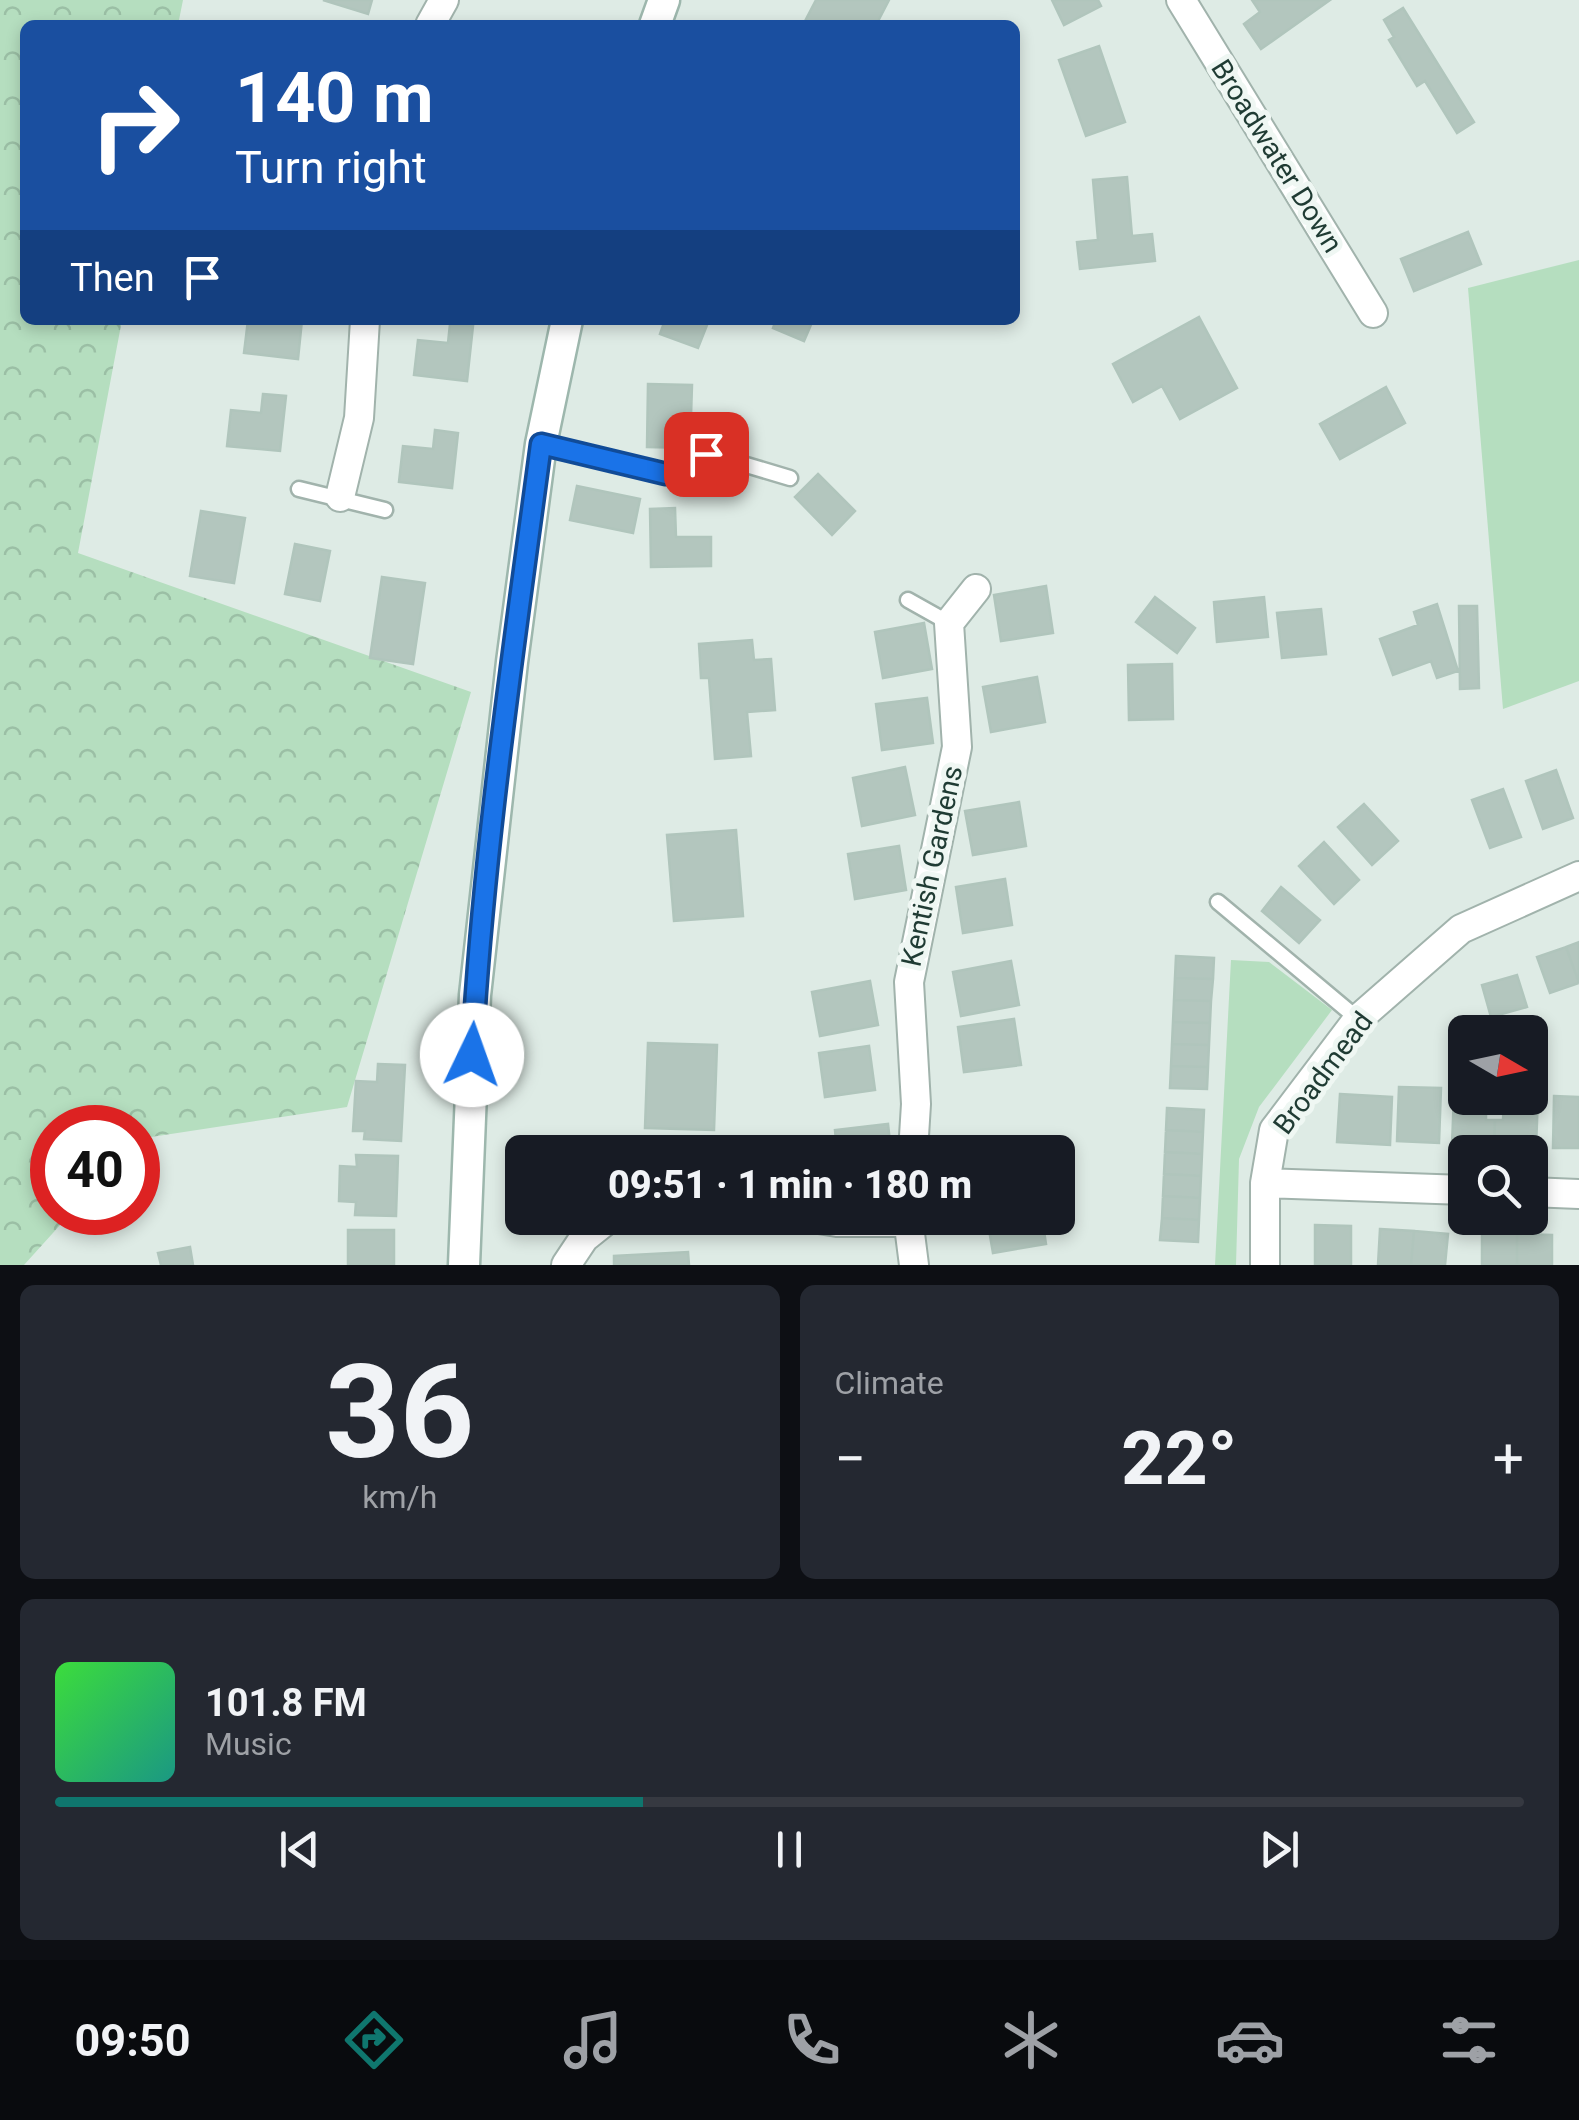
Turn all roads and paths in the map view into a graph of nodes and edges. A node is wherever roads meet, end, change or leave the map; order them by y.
1 (1181, 0) edge
2 (1374, 312) dead end
3 (365, 325) edge
4 (566, 325) edge
5 (541, 444) junction
6 (790, 478) dead end
7 (298, 489) dead end
8 (340, 497) junction
9 (385, 510) dead end
10 (976, 589) dead end
11 (908, 600) dead end
12 (949, 622) junction
13 (1579, 876) edge
14 (1218, 902) dead end
15 (1358, 1019) junction
16 (913, 1135) edge
17 (1265, 1183) junction
18 (1448, 1189) edge
19 (1548, 1193) edge
20 (1579, 1194) edge
21 (588, 1235) edge
22 (910, 1235) edge
23 (464, 1265) edge
24 (566, 1265) edge
25 (914, 1265) edge
26 (1265, 1265) edge

1 - 2 street, Broadwater Down
3 - 8 street
4 - 5 street
5 - 6 lane
5 - 23 street
7 - 8 lane
8 - 9 lane
10 - 12 street
11 - 12 lane
12 - 16 street, Kentish Gardens
13 - 15 street, Broadmead
14 - 15 lane
15 - 17 street, Broadmead
17 - 18 street
17 - 26 street, Broadmead
19 - 20 street
21 - 24 street
22 - 25 street

